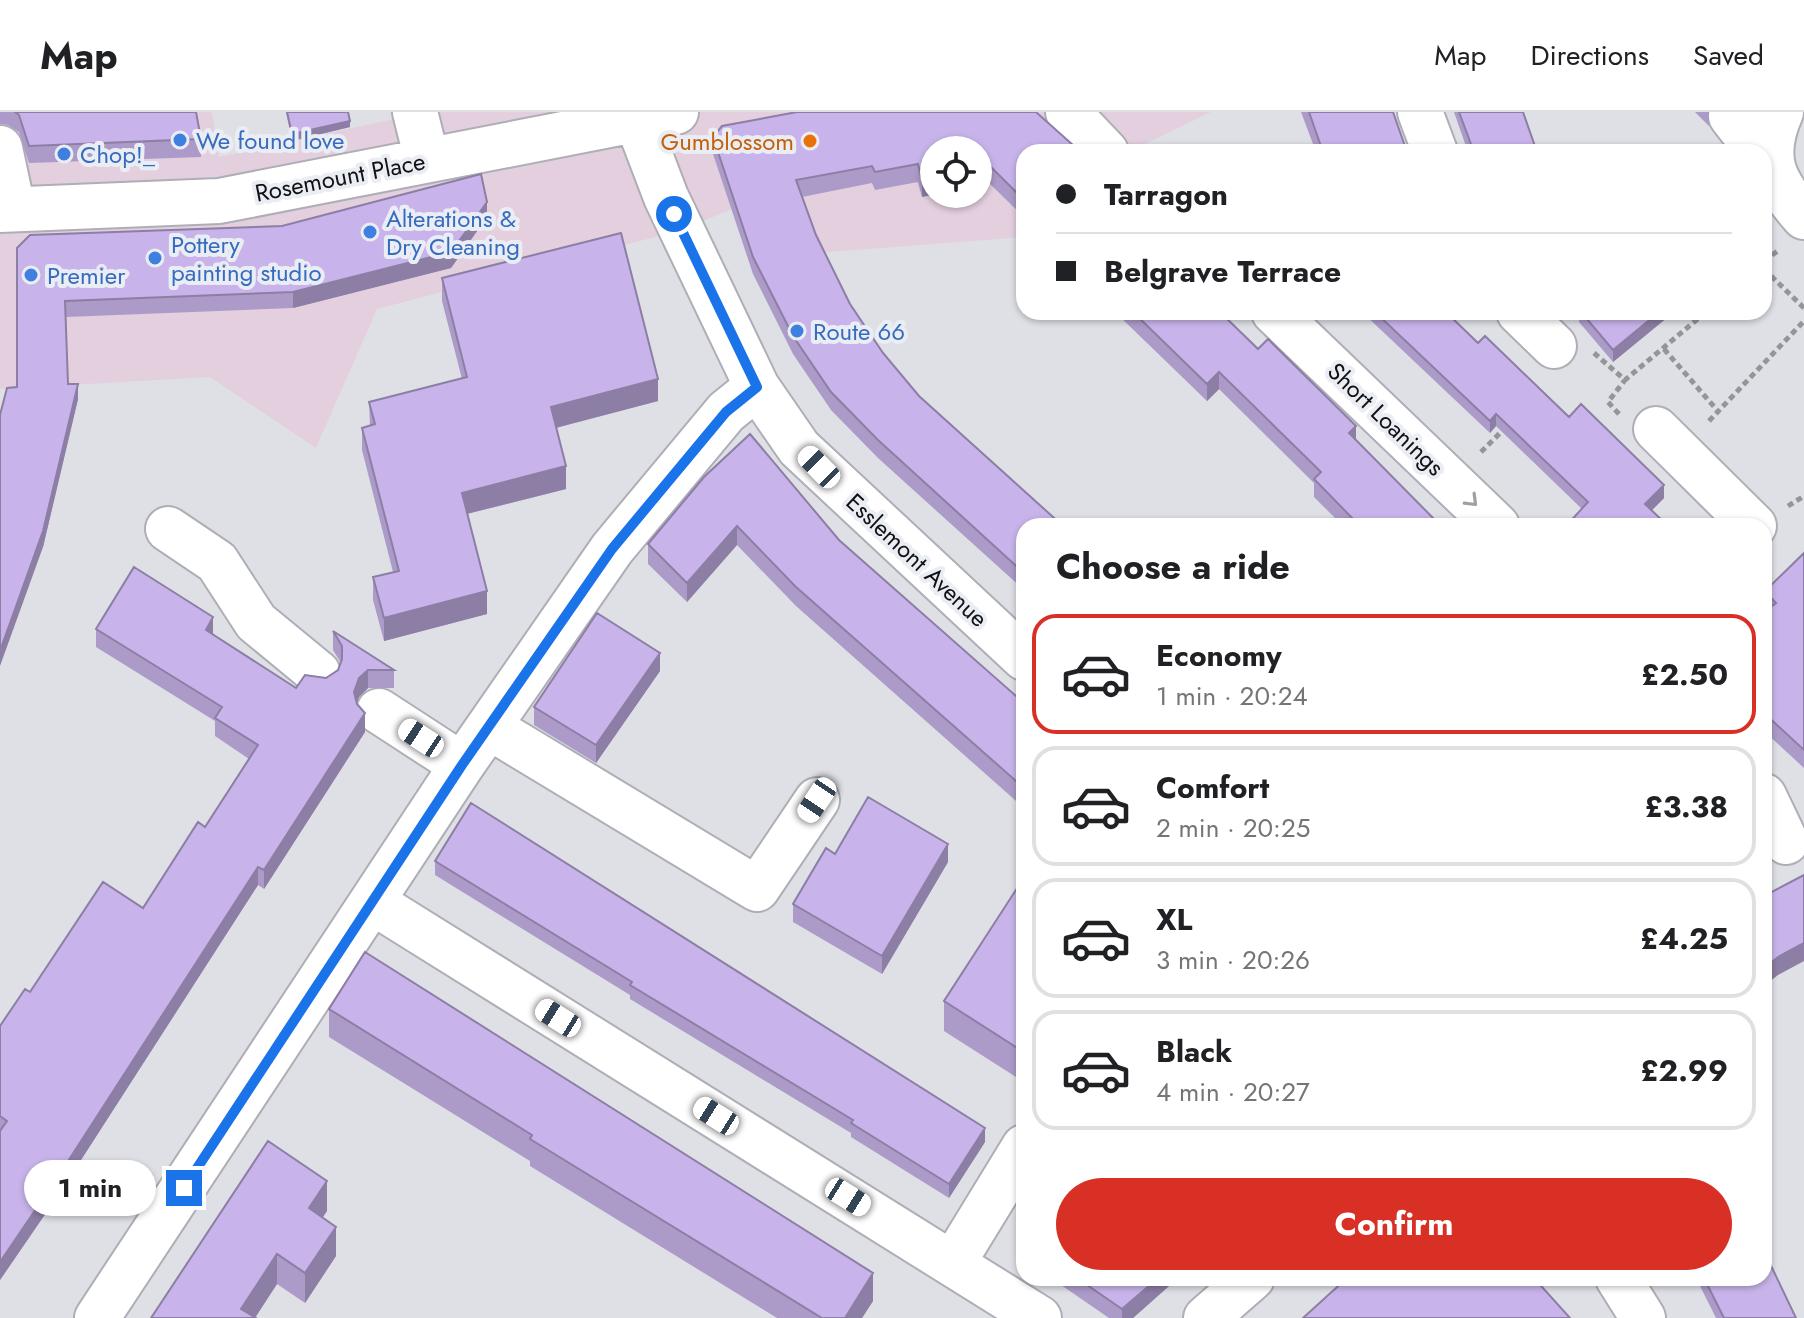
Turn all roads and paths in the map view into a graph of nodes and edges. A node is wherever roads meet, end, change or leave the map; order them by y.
1 (415, 112) edge
2 (1068, 112) edge
3 (1420, 112) edge
4 (657, 116) edge
5 (1731, 116) dead end
6 (1775, 127) edge
7 (1098, 144) edge
8 (1432, 144) edge
9 (0, 148) edge
10 (427, 160) junction
11 (6, 209) edge
12 (1804, 217) edge
13 (1772, 277) edge
14 (1804, 308) edge
15 (1282, 320) edge
16 (1527, 320) edge
17 (1697, 320) edge
18 (1804, 321) edge
19 (1554, 346) joint
20 (1664, 349) junction
21 (1625, 380) junction
22 (757, 387) junction
23 (1608, 402) dead end
24 (1717, 410) junction
25 (1513, 418) edge
26 (1670, 441) joint
27 (1453, 482) junction
28 (1489, 518) edge
29 (1746, 518) edge
30 (168, 529) dead end
31 (1016, 651) edge
32 (318, 673) edge
33 (379, 711) dead end
34 (489, 727) junction
35 (462, 765) junction
36 (817, 800) dead end
37 (1772, 815) edge
38 (1785, 846) edge
39 (374, 903) junction
40 (1016, 1160) edge
41 (953, 1263) junction
42 (1243, 1286) edge
43 (1623, 1286) edge
44 (97, 1318) edge
45 (1039, 1318) edge
46 (1206, 1318) edge
47 (1643, 1318) edge

1 - 10 street
2 - 7 street
3 - 8 street
4 - 10 street, Rosemount Place
4 - 22 street, Esslemont Avenue
5 - 6 street
6 - 12 street
9 - 11 street
10 - 11 street, Rosemount Place
13 - 14 path
15 - 27 street, Short Loanings
16 - 19 street
17 - 20 path
18 - 24 path
19 - 21 path
20 - 21 path
20 - 24 path
21 - 23 path
22 - 31 street, Esslemont Avenue
22 - 34 street
24 - 26 path
25 - 27 path
26 - 29 street
27 -> 28 street, Short Loanings
30 - 32 street
33 - 35 street
34 - 35 street
34 - 36 street
35 - 39 street
37 - 38 street
39 - 41 street
39 - 44 street
40 - 41 street
41 - 45 street
42 - 46 street
43 - 47 street

